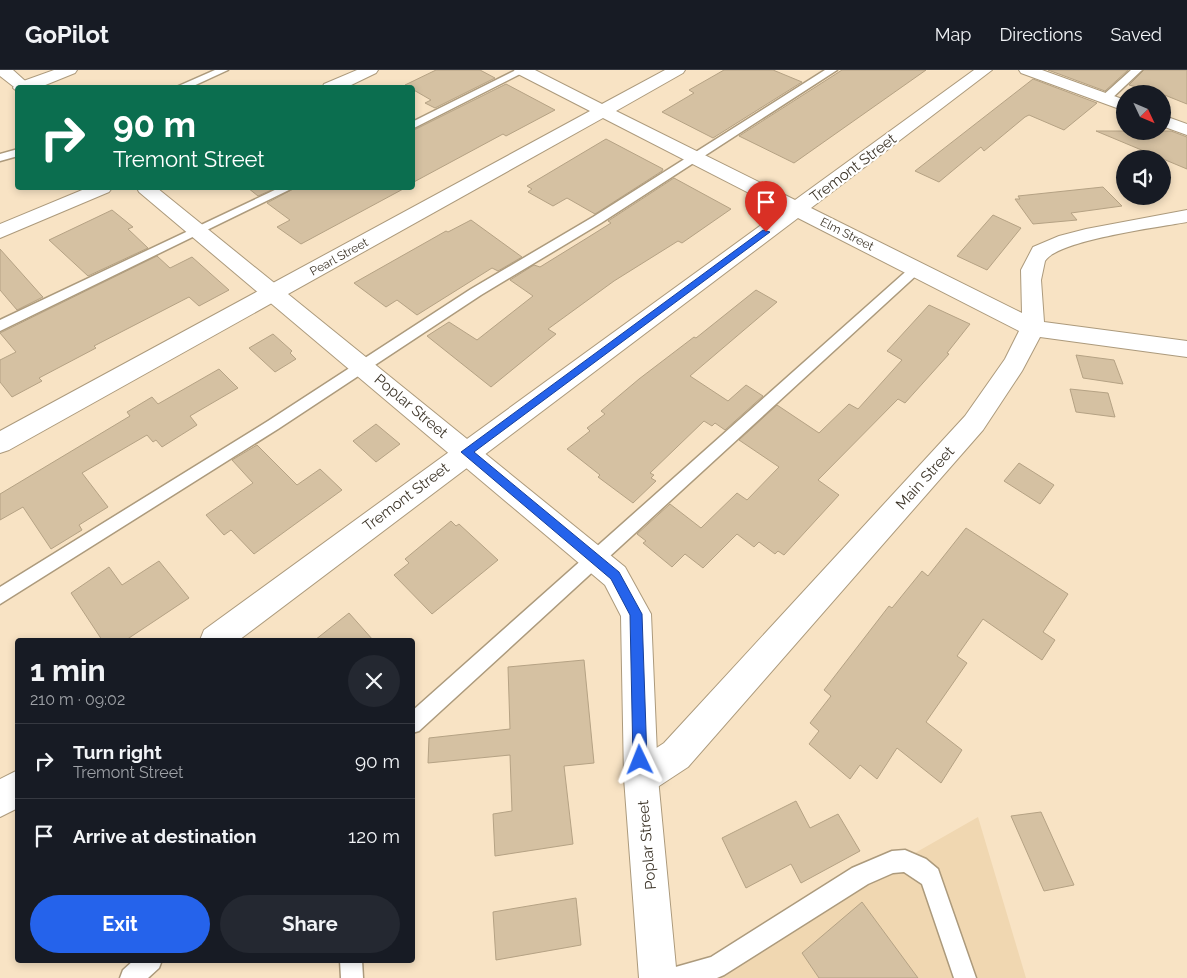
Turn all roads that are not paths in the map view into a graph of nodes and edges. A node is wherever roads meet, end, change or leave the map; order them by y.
1 (3, 70) edge
2 (69, 70) edge
3 (223, 70) edge
4 (370, 70) edge
5 (523, 70) edge
6 (677, 70) edge
7 (832, 70) edge
8 (984, 70) edge
9 (1027, 70) edge
10 (1137, 70) edge
11 (15, 85) edge
12 (29, 85) edge
13 (186, 85) edge
14 (337, 85) edge
15 (1105, 99) junction
16 (1116, 103) edge
17 (604, 110) junction
18 (415, 124) edge
19 (1171, 124) edge
20 (1187, 130) edge
21 (15, 153) edge
22 (695, 156) junction
23 (0, 158) edge
24 (97, 190) edge
25 (148, 190) edge
26 (282, 190) edge
27 (798, 209) junction
28 (1187, 216) edge
29 (199, 231) junction
30 (0, 232) edge
31 (916, 269) junction
32 (274, 293) junction
33 (0, 326) edge
34 (1032, 328) junction
35 (1187, 349) edge
36 (364, 367) junction
37 (0, 443) edge
38 (466, 452) junction
39 (595, 558) junction
40 (0, 596) edge
41 (218, 638) edge
42 (415, 721) edge
43 (641, 778) junction
44 (15, 789) edge
45 (0, 800) edge
46 (147, 963) edge
47 (351, 963) edge
48 (131, 978) edge
49 (352, 978) edge
50 (658, 978) edge
51 (673, 978) edge
52 (965, 978) edge

1 - 11 street
2 - 12 street
3 - 13 lane
4 - 14 street
5 - 17 street, Elm Street
5 - 18 lane
6 - 17 street, Pearl Street
7 - 22 lane
8 - 27 street, Tremont Street
9 - 15 street
10 - 15 lane
15 - 16 street
17 - 22 street, Elm Street
17 - 32 street, Pearl Street
19 - 20 street
21 - 23 lane
22 - 27 street, Elm Street
22 - 36 lane
24 - 30 street
25 - 29 street, Poplar Street
26 - 29 lane
27 - 31 street, Elm Street
27 - 38 street, Tremont Street
28 - 34 street, Main Street
29 - 32 street, Poplar Street
29 - 33 lane
31 - 34 street, Elm Street
31 - 39 lane
32 - 36 street, Poplar Street
32 - 37 street, Pearl Street
34 - 35 street, Elm Street
34 - 43 street, Main Street
36 - 38 street, Poplar Street
36 - 40 lane
38 - 39 street, Poplar Street
38 - 41 street, Tremont Street
39 - 42 lane
39 - 43 street, Poplar Street
43 - 50 street, Poplar Street
44 - 45 street
46 - 48 lane
47 - 49 lane
51 - 52 lane

